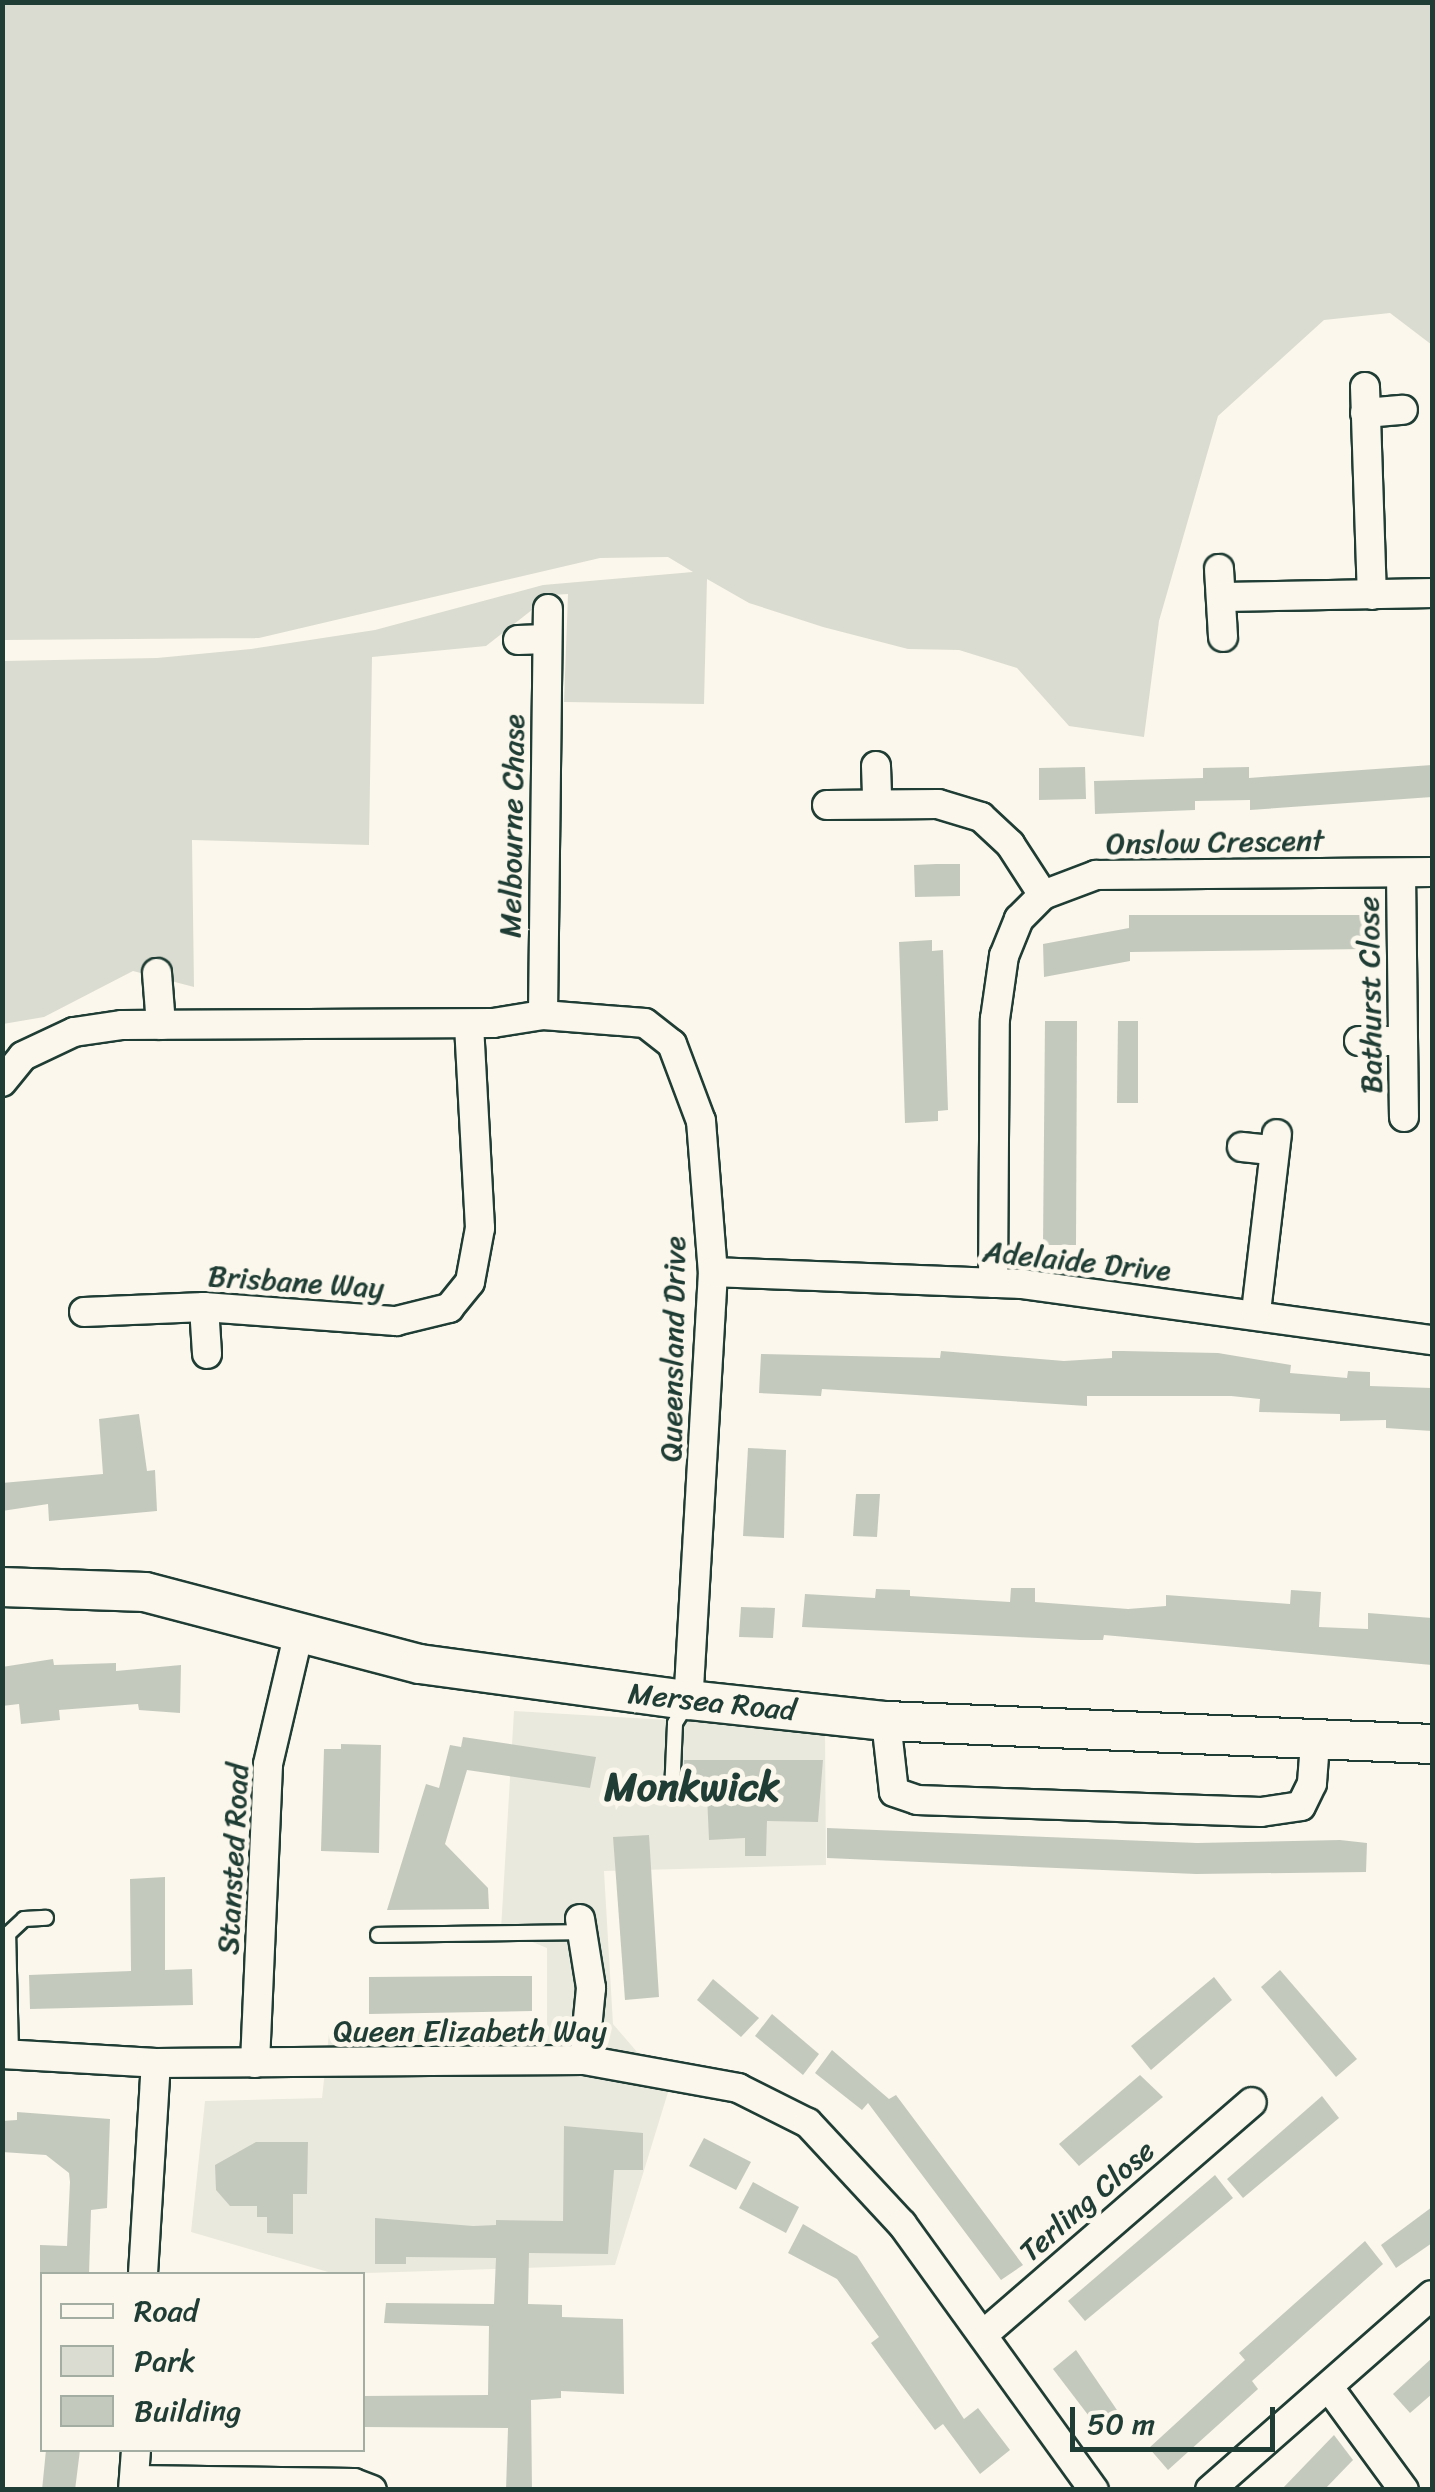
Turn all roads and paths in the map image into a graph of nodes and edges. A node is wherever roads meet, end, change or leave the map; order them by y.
1 (1402, 410) dead end
2 (1219, 569) dead end
3 (1432, 593) edge
4 (1372, 595) junction
5 (1225, 598) junction
6 (548, 609) dead end
7 (547, 638) junction
8 (1223, 638) dead end
9 (518, 640) dead end
10 (876, 766) dead end
11 (876, 803) junction
12 (827, 805) dead end
13 (1432, 872) edge
14 (1401, 873) junction
15 (1042, 896) junction
16 (157, 973) dead end
17 (542, 1015) junction
18 (468, 1024) junction
19 (161, 1025) junction
20 (1359, 1041) dead end
21 (1404, 1041) junction
22 (2, 1082) edge
23 (1404, 1117) dead end
24 (1242, 1147) dead end
25 (713, 1272) junction
26 (994, 1283) junction
27 (204, 1307) junction
28 (84, 1312) dead end
29 (1256, 1312) junction
30 (1432, 1340) edge
31 (206, 1354) dead end
32 (2, 1587) edge
33 (298, 1636) junction
34 (688, 1700) junction
35 (886, 1721) junction
36 (1315, 1743) junction
37 (1432, 1744) edge
38 (672, 1792) dead end
39 (46, 1918) dead end
40 (582, 1925) joint
41 (378, 1935) dead end
42 (7, 2054) edge
43 (584, 2060) junction
44 (156, 2063) junction
45 (254, 2063) junction
46 (1234, 2108) dead end
47 (144, 2272) edge
48 (1428, 2307) edge
49 (984, 2334) junction
50 (1330, 2388) junction
51 (136, 2452) edge
52 (134, 2485) edge
53 (372, 2490) edge
54 (1094, 2490) edge
55 (1210, 2490) edge
56 (1404, 2490) edge

1 - 4 street
2 - 5 street
3 - 4 street
4 - 5 street
5 - 8 street
6 - 7 street, Melbourne Chase
7 - 9 street
7 - 17 street, Melbourne Chase
10 - 11 street
11 - 12 street
11 - 15 street
13 - 14 street, Onslow Crescent
14 - 15 street, Onslow Crescent
14 - 21 street, Bathurst Close
15 - 26 street
16 - 19 street
17 - 18 street, Queensland Drive
17 - 25 street, Queensland Drive
18 - 19 street, Queensland Drive
18 - 27 street, Brisbane Way
19 - 22 street, Queensland Drive
20 - 21 street
21 - 23 street, Bathurst Close
24 - 29 street
25 - 26 street, Adelaide Drive
25 - 34 street, Queensland Drive
26 - 29 street, Adelaide Drive
27 - 28 street, Brisbane Way
27 - 31 street
29 - 30 street, Adelaide Drive
32 - 33 main road, Mersea Road
33 - 34 main road, Mersea Road
33 - 45 street, Stansted Road
34 - 35 main road, Mersea Road
34 - 38 lane
35 - 36 main road, Mersea Road
35 - 36 street
36 - 37 main road, Mersea Road
39 - 42 lane
40 - 41 lane
40 - 43 street
42 - 44 street, Queen Elizabeth Way
43 - 45 street, Queen Elizabeth Way
43 - 49 street, Queen Elizabeth Way
44 - 45 street, Queen Elizabeth Way
44 - 47 street
46 - 49 street, Terling Close
48 - 50 street
49 - 54 street, Queen Elizabeth Way
50 - 55 street
50 - 56 street
51 - 52 street
52 - 53 street

